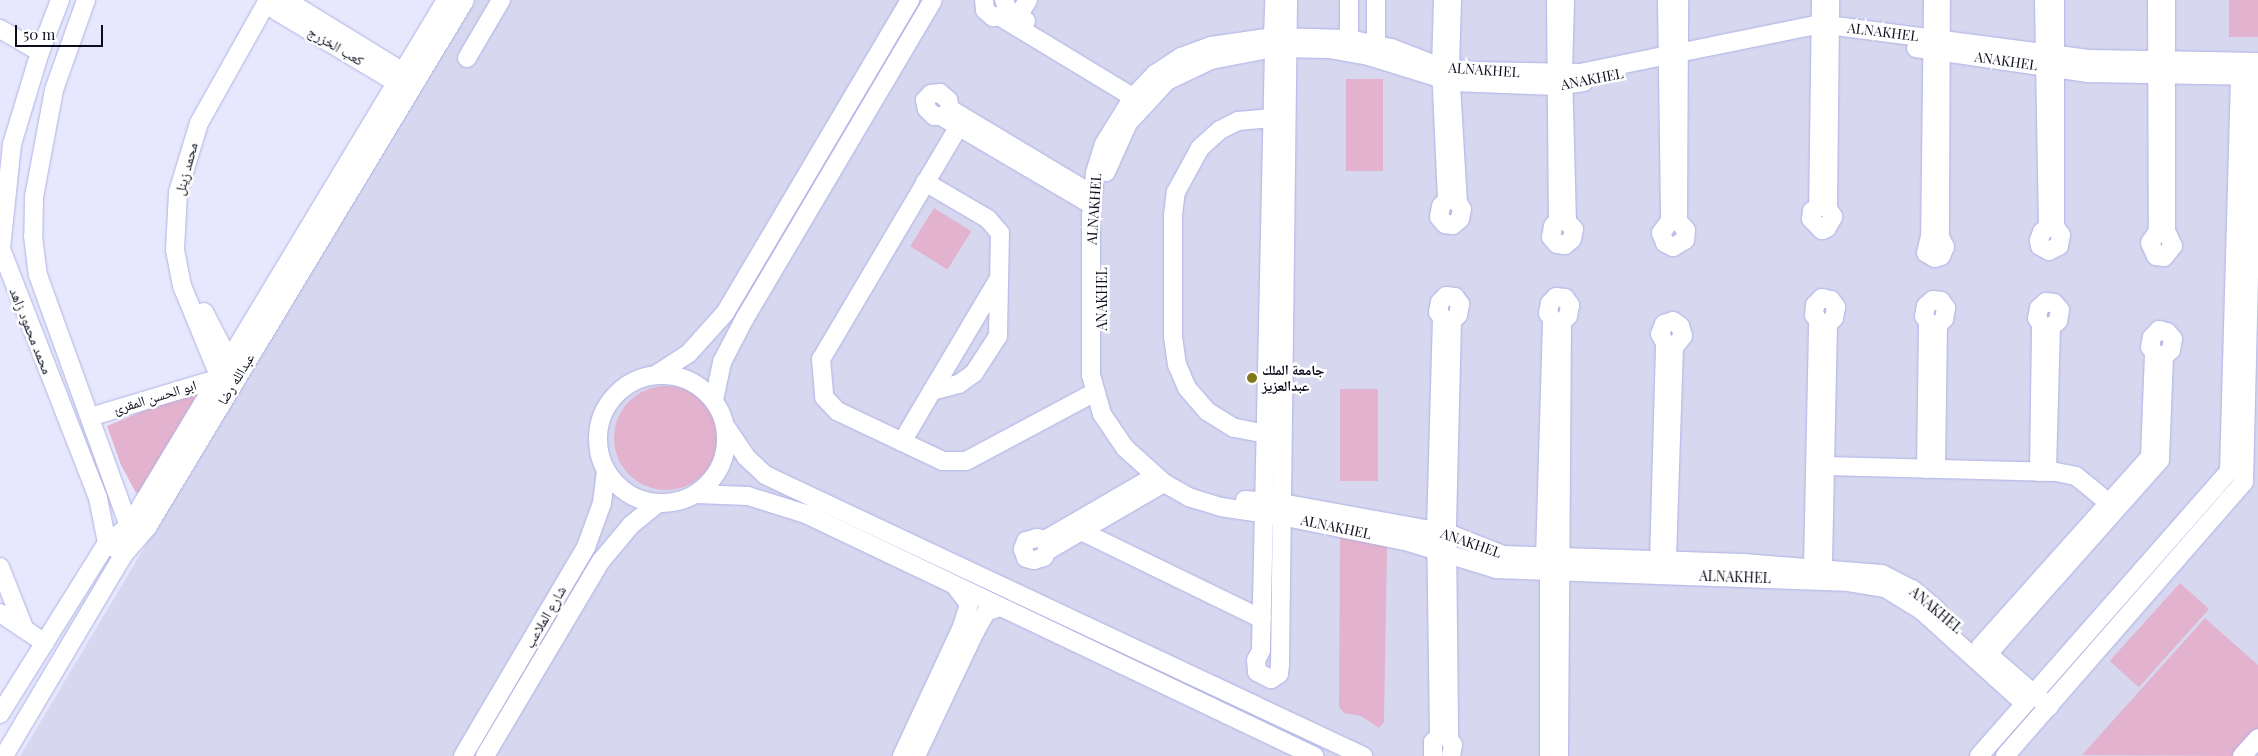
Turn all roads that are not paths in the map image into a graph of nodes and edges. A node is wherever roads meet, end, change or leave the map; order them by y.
1 (60, 0) edge
2 (86, 0) edge
3 (446, 0) edge
4 (465, 0) edge
5 (501, 0) edge
6 (910, 0) edge
7 (933, 0) edge
8 (984, 0) edge
9 (1004, 0) edge
10 (1028, 0) edge
11 (1274, 0) edge
12 (1288, 0) edge
13 (1349, 0) edge
14 (1376, 0) edge
15 (1443, 0) edge
16 (1452, 0) edge
17 (1556, 0) edge
18 (1565, 0) edge
19 (1667, 0) edge
20 (1679, 0) edge
21 (1820, 0) edge
22 (1830, 0) edge
23 (1933, 0) edge
24 (1941, 0) edge
25 (2044, 0) edge
26 (2055, 0) edge
27 (2157, 0) edge
28 (2166, 0) edge
29 (271, 3) edge
30 (1018, 16) junction
31 (0, 29) edge
32 (1825, 29) junction
33 (1349, 39) junction
34 (1280, 42) junction
35 (1376, 44) junction
36 (1936, 45) junction
37 (40, 52) junction
38 (467, 58) dead end
39 (1672, 58) junction
40 (2049, 61) junction
41 (2162, 67) junction
42 (2251, 69) edge
43 (1447, 74) junction
44 (400, 77) junction
45 (1559, 79) junction
46 (1136, 93) junction
47 (1272, 118) junction
48 (959, 126) junction
49 (4, 178) edge
50 (925, 182) junction
51 (1092, 200) junction
52 (0, 250) edge
53 (4, 274) edge
54 (1000, 275) junction
55 (230, 362) junction
56 (657, 374) junction
57 (220, 378) junction
58 (932, 392) junction
59 (1095, 392) junction
60 (714, 400) junction
61 (90, 417) junction
62 (726, 427) junction
63 (1266, 434) junction
64 (902, 442) junction
65 (1825, 466) junction
66 (1931, 469) junction
67 (606, 471) junction
68 (2043, 472) junction
69 (1159, 480) junction
70 (696, 494) junction
71 (2109, 503) junction
72 (656, 504) junction
73 (1273, 509) junction
74 (129, 526) junction
75 (148, 526) junction
76 (1087, 528) junction
77 (1442, 532) junction
78 (107, 543) junction
79 (1443, 551) junction
80 (124, 554) junction
81 (1663, 561) junction
82 (1554, 565) junction
83 (0, 567) edge
84 (1818, 567) junction
85 (956, 586) junction
86 (1000, 607) junction
87 (0, 613) edge
88 (1262, 614) junction
89 (24, 628) junction
90 (44, 643) junction
91 (1984, 651) junction
92 (2029, 698) junction
93 (2049, 707) junction
94 (0, 714) edge
95 (2258, 738) edge
96 (4, 756) edge
97 (463, 756) edge
98 (485, 756) edge
99 (902, 756) edge
100 (916, 756) edge
101 (1314, 756) edge
102 (1363, 756) edge
103 (1433, 756) edge
104 (1451, 756) edge
105 (1549, 756) edge
106 (1559, 756) edge
107 (1979, 756) edge
108 (2005, 756) edge
109 (2242, 756) edge

1 - 37 street, محمد محمود زاهد
2 - 61 street, محمد محمود زاهد
3 - 44 street, عبدالله رضا
4 - 75 street, عبدالله رضا
5 - 38 street
6 - 56 street
7 - 60 street
8 - 46 street
9 - 30 street
10 - 30 street
11 - 34 street
12 - 34 street
13 - 33 street
14 - 35 street
15 - 43 street
16 - 43 street
17 - 45 street
18 - 45 street
19 - 39 street
20 - 39 street
21 - 32 street
22 - 32 street
23 - 36 street
24 - 36 street
25 - 40 street
26 - 40 street
27 - 41 street
28 - 41 street
29 - 44 street, كعب الخزرج
29 - 55 street, محمد زينل
29 - 57 street, محمد زينل
30 - 46 street
31 - 37 street
32 - 32 street
32 - 36 street, ALNAKHEL
32 - 39 street, ALNAKHEL
33 - 34 street, ALNAKHEL
33 - 35 street, ALNAKHEL
34 - 43 street, ANAKHEL
34 - 46 street, ALNAKHEL
34 - 47 street
34 - 73 street
34 - 73 street, ANAKHEL
35 - 43 street, ALNAKHEL
36 - 36 street
36 - 40 street, ALNAKHEL
37 - 49 street, محمد محمود زاهد
39 - 39 street
39 - 45 street, ALNAKHEL
40 - 40 street
40 - 41 street, ALNAKHEL
41 - 41 street
41 - 42 street, ALNAKHEL
42 - 92 street
42 - 93 street
43 - 43 street
43 - 45 street, ALNAKHEL
44 - 55 street, عبدالله رضا
45 - 45 street
46 - 51 street, ALNAKHEL
47 - 63 street
47 - 63 street
48 - 50 street
48 - 51 street
48 - 51 street
49 - 52 street, محمد محمود زاهد
50 - 54 street
50 - 64 street
51 - 59 street, ALNAKHEL
52 - 53 street, محمد محمود زاهد
53 - 78 street, محمد محمود زاهد
54 - 58 street
54 - 58 street
55 - 57 street, عبدالله رضا
56 - 60 street
56 - 67 street
57 - 61 street, ابو الحسن المقرئ
57 - 74 street, عبدالله رضا
58 - 64 street
59 - 64 street
59 - 69 street, ALNAKHEL
60 - 62 street
61 - 74 street, محمد محمود زاهد
62 - 70 street
62 - 102 street
63 - 73 street
65 - 66 street
65 - 84 street
65 - 84 street
66 - 66 street
66 - 68 street
67 - 72 street
67 - 97 street, شارع الملاعب
68 - 68 street
68 - 71 street
69 - 73 street, ALNAKHEL
69 - 76 street
69 - 76 street
70 - 72 street
70 - 85 street
71 - 91 street
71 - 91 street
72 - 98 street, شارع الملاعب
73 - 77 street, ANAKHEL
73 - 79 street, ALNAKHEL
73 - 88 street
73 - 88 street
74 - 75 street
74 - 78 street, عبدالله رضا
75 - 80 street, عبدالله رضا
76 - 88 street
77 - 77 street
77 - 79 street
77 - 82 street, ANAKHEL
78 - 80 street
78 - 90 street, عبدالله رضا
79 - 82 street, ALNAKHEL
79 - 103 street
79 - 104 street
80 - 96 street, عبدالله رضا
81 - 81 street
81 - 82 street, ANAKHEL
81 - 84 street, ANAKHEL
82 - 82 street
82 - 92 street, ALNAKHEL
82 - 105 street
82 - 106 street
83 - 89 street
84 - 91 street, ANAKHEL
85 - 86 street
85 - 99 street
86 - 100 street
86 - 101 street
87 - 89 street
89 - 90 street
90 - 94 street, عبدالله رضا
91 - 92 street, ANAKHEL
92 - 93 street, ANAKHEL
92 - 107 street
93 - 108 street
95 - 109 street

